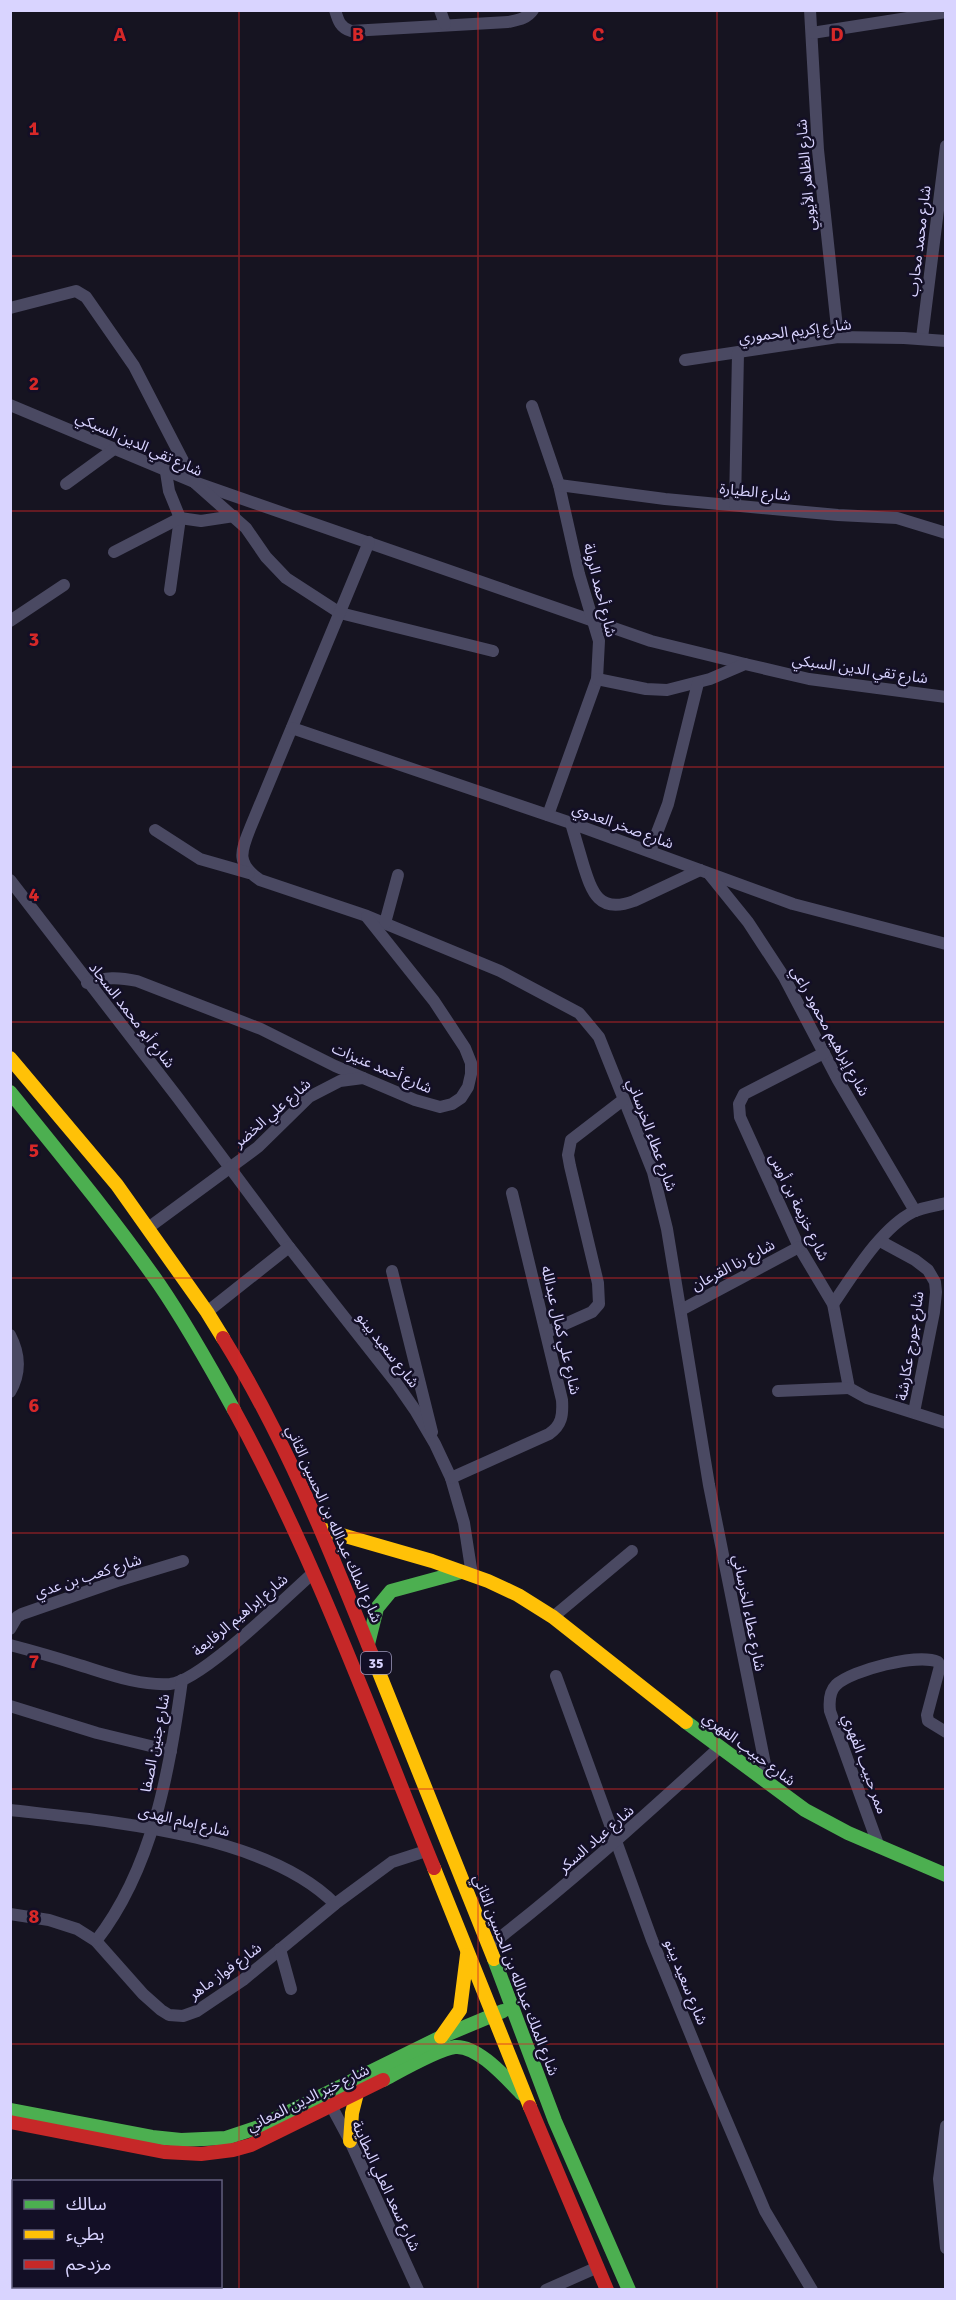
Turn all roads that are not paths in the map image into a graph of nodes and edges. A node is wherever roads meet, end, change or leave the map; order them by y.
1 (335, 10) edge
2 (440, 10) edge
3 (810, 10) edge
4 (532, 11) edge
5 (945, 12) edge
6 (445, 24) junction
7 (812, 33) junction
8 (945, 146) edge
9 (10, 308) edge
10 (838, 337) junction
11 (922, 338) junction
12 (945, 341) edge
13 (738, 353) junction
14 (685, 360) dead end
15 (10, 405) edge
16 (532, 406) dead end
17 (114, 449) junction
18 (166, 472) junction
19 (194, 482) junction
20 (66, 484) dead end
21 (559, 485) junction
22 (735, 505) junction
23 (234, 516) junction
24 (180, 518) junction
25 (945, 533) edge
26 (369, 542) junction
27 (114, 552) dead end
28 (64, 585) dead end
29 (170, 590) dead end
30 (340, 613) junction
31 (594, 620) junction
32 (10, 621) edge
33 (493, 651) dead end
34 (745, 664) junction
35 (597, 679) junction
36 (698, 683) junction
37 (945, 697) edge
38 (292, 728) junction
39 (548, 815) junction
40 (571, 823) junction
41 (155, 830) dead end
42 (650, 851) junction
43 (704, 871) junction
44 (249, 873) junction
45 (398, 875) dead end
46 (10, 880) edge
47 (367, 916) junction
48 (385, 923) junction
49 (945, 944) edge
50 (87, 983) junction
51 (824, 1053) junction
52 (10, 1058) edge
53 (365, 1078) junction
54 (10, 1092) edge
55 (623, 1100) junction
56 (229, 1169) junction
57 (512, 1193) dead end
58 (945, 1203) edge
59 (915, 1211) junction
60 (148, 1228) junction
61 (880, 1241) junction
62 (289, 1247) junction
63 (799, 1247) junction
64 (392, 1271) dead end
65 (833, 1304) junction
66 (681, 1310) junction
67 (207, 1312) junction
68 (547, 1332) junction
69 (10, 1335) edge
70 (849, 1388) junction
71 (778, 1391) dead end
72 (10, 1392) edge
73 (914, 1412) junction
74 (945, 1423) edge
75 (435, 1444) junction
76 (450, 1478) junction
77 (321, 1529) junction
78 (632, 1551) dead end
79 (183, 1561) dead end
80 (313, 1572) junction
81 (466, 1574) junction
82 (553, 1617) junction
83 (10, 1629) edge
84 (368, 1644) junction
85 (10, 1645) edge
86 (556, 1676) dead end
87 (182, 1680) junction
88 (10, 1706) edge
89 (945, 1732) edge
90 (718, 1748) junction
91 (171, 1751) junction
92 (769, 1784) junction
93 (10, 1810) edge
94 (152, 1828) junction
95 (616, 1842) junction
96 (879, 1847) junction
97 (426, 1851) junction
98 (945, 1875) edge
99 (335, 1904) junction
100 (10, 1914) edge
101 (96, 1941) junction
102 (489, 1946) junction
103 (280, 1949) junction
104 (468, 1951) junction
105 (291, 1989) dead end
106 (512, 2008) junction
107 (492, 2016) junction
108 (441, 2037) junction
109 (357, 2093) junction
110 (526, 2098) junction
111 (329, 2101) junction
112 (10, 2110) edge
113 (10, 2122) edge
114 (945, 2126) edge
115 (350, 2141) junction
116 (945, 2247) edge
117 (598, 2267) junction
118 (418, 2289) edge
119 (546, 2289) edge
120 (607, 2289) edge
121 (628, 2289) edge
122 (812, 2289) edge

1 - 6 street
2 - 6 street
3 - 7 street, شارع الظاهر الأيوبي
4 - 6 street
5 - 7 street
7 - 10 street, شارع الظاهر الأيوبي
8 - 11 street, شارع محمد محارب
9 - 19 street
10 - 11 street, شارع إكريم الحموري
10 - 13 street, شارع إكريم الحموري
11 - 12 street, شارع إكريم الحموري
13 - 14 street, شارع إكريم الحموري
13 - 22 street
15 - 17 street, شارع تقي الدين السبكي
16 - 21 street, شارع أحمد الرولة
17 - 18 street, شارع تقي الدين السبكي
17 - 20 street
18 - 19 street, شارع تقي الدين السبكي
18 - 24 street
19 - 23 street, شارع تقي الدين السبكي
19 - 26 street, شارع تقي الدين السبكي
21 - 22 street, شارع الطيارة
21 - 31 street, شارع أحمد الرولة
22 - 25 street, شارع الطيارة
23 - 24 street
23 - 30 street, شارع تقي الدين السبكي
24 - 27 street
24 - 29 street
26 - 30 street
26 - 31 street, شارع تقي الدين السبكي
28 - 32 street
30 - 33 street, شارع تقي الدين السبكي
30 - 38 street
31 - 34 street, شارع تقي الدين السبكي
31 - 35 street, شارع أحمد الرولة
34 - 36 street
34 - 37 street, شارع تقي الدين السبكي
35 - 36 street
35 - 39 street, شارع أحمد الرولة
36 - 42 street
38 - 39 street, شارع صخر العدوي
38 - 44 street
39 - 40 street, شارع صخر العدوي
40 - 42 street, شارع صخر العدوي
40 - 43 street
41 - 44 street, شارع عطاء الخرساني
42 - 43 street, شارع صخر العدوي
43 - 49 street, شارع صخر العدوي
43 - 51 street, شارع إبراهيم محمود راعي
44 - 47 street, شارع عطاء الخرساني
45 - 48 street
46 - 50 street, شارع أبو محمد السجاد
47 - 48 street, شارع عطاء الخرساني
47 - 53 street, شارع أحمد عنيزات
48 - 55 street, شارع عطاء الخرساني
50 - 53 street, شارع أحمد عنيزات
50 - 56 street, شارع أبو محمد السجاد
51 - 59 street, شارع إبراهيم محمود راعي
51 - 63 street, شارع خزيمة بن أوس
52 - 60 main road, شارع الملك عبدالله بن الحسين الثاني / 35
53 - 56 street, شارع علي الخضر
54 - 80 main road, 35
55 - 66 street, شارع عطاء الخرساني
55 - 68 street
56 - 60 street, شارع علي الخضر
56 - 62 street, شارع سعيد بينو
57 - 68 street, شارع علي كمال عبدالله
58 - 59 street
59 - 61 street
60 - 67 main road, شارع الملك عبدالله بن الحسين الثاني / 35
61 - 65 street
61 - 73 street, شارع جورج عكارشة
62 - 67 street
62 - 75 street, شارع سعيد بينو
63 - 65 street, شارع خزيمة بن أوس
63 - 66 street, شارع رنا القرعان
64 - 75 street
65 - 70 street, شارع خزيمة بن أوس
66 - 92 street, شارع عطاء الخرساني
67 - 77 main road, شارع الملك عبدالله بن الحسين الثاني / 35
68 - 76 street, شارع علي كمال عبدالله
69 - 72 street
70 - 71 street
70 - 73 street
73 - 74 street
75 - 76 street, شارع سعيد بينو
76 - 81 street, شارع سعيد بينو
77 - 81 main road, شارع حبيب الفهري
77 - 84 main road, شارع الملك عبدالله بن الحسين الثاني / 35
78 - 82 street
79 - 83 street, شارع كعب بن عدي
80 - 87 street, شارع إبراهيم الرفايعة
80 - 97 main road, 35
81 - 82 main road, شارع حبيب الفهري
81 - 84 main road
82 - 90 main road, شارع حبيب الفهري
84 - 102 main road, شارع الملك عبدالله بن الحسين الثاني / 35
85 - 87 street
86 - 95 street, شارع سعيد بينو
87 - 91 street, شارع جنين الصفا
88 - 91 street
89 - 96 street, ممر حبيب الفهري
90 - 92 main road, شارع حبيب الفهري
90 - 95 street, شارع عياد السكر
91 - 94 street, شارع جنين الصفا
92 - 96 main road, شارع حبيب الفهري
93 - 94 street, شارع إمام الهدى
94 - 99 street, شارع إمام الهدى
94 - 101 street, شارع جنين الصفا
95 - 102 street, شارع عياد السكر
95 - 122 street, شارع سعيد بينو
96 - 98 main road, شارع حبيب الفهري
97 - 99 street, شارع فواز ماهر
97 - 104 main road, 35
99 - 103 street, شارع فواز ماهر
100 - 101 street, شارع فواز ماهر
101 - 103 street, شارع فواز ماهر
102 - 106 main road, شارع الملك عبدالله بن الحسين الثاني / 35
103 - 105 street
104 - 107 main road, 35
104 - 108 main road
106 - 107 main road, شارع خير الدين المعاني
106 - 121 main road, شارع الملك عبدالله بن الحسين الثاني / 35
107 - 108 main road, شارع خير الدين المعاني
107 - 110 main road, 35
108 - 111 main road, شارع خير الدين المعاني
109 - 110 main road, شارع خير الدين المعاني
109 - 111 main road, شارع خير الدين المعاني
109 - 115 main road
110 - 117 main road, 35
111 - 112 main road, شارع خير الدين المعاني
111 - 113 main road, شارع خير الدين المعاني
111 - 115 street, شارع سعد العلي البطاينة
114 - 116 street
115 - 118 street, شارع سعد العلي البطاينة
117 - 119 street
117 - 120 main road, 35

